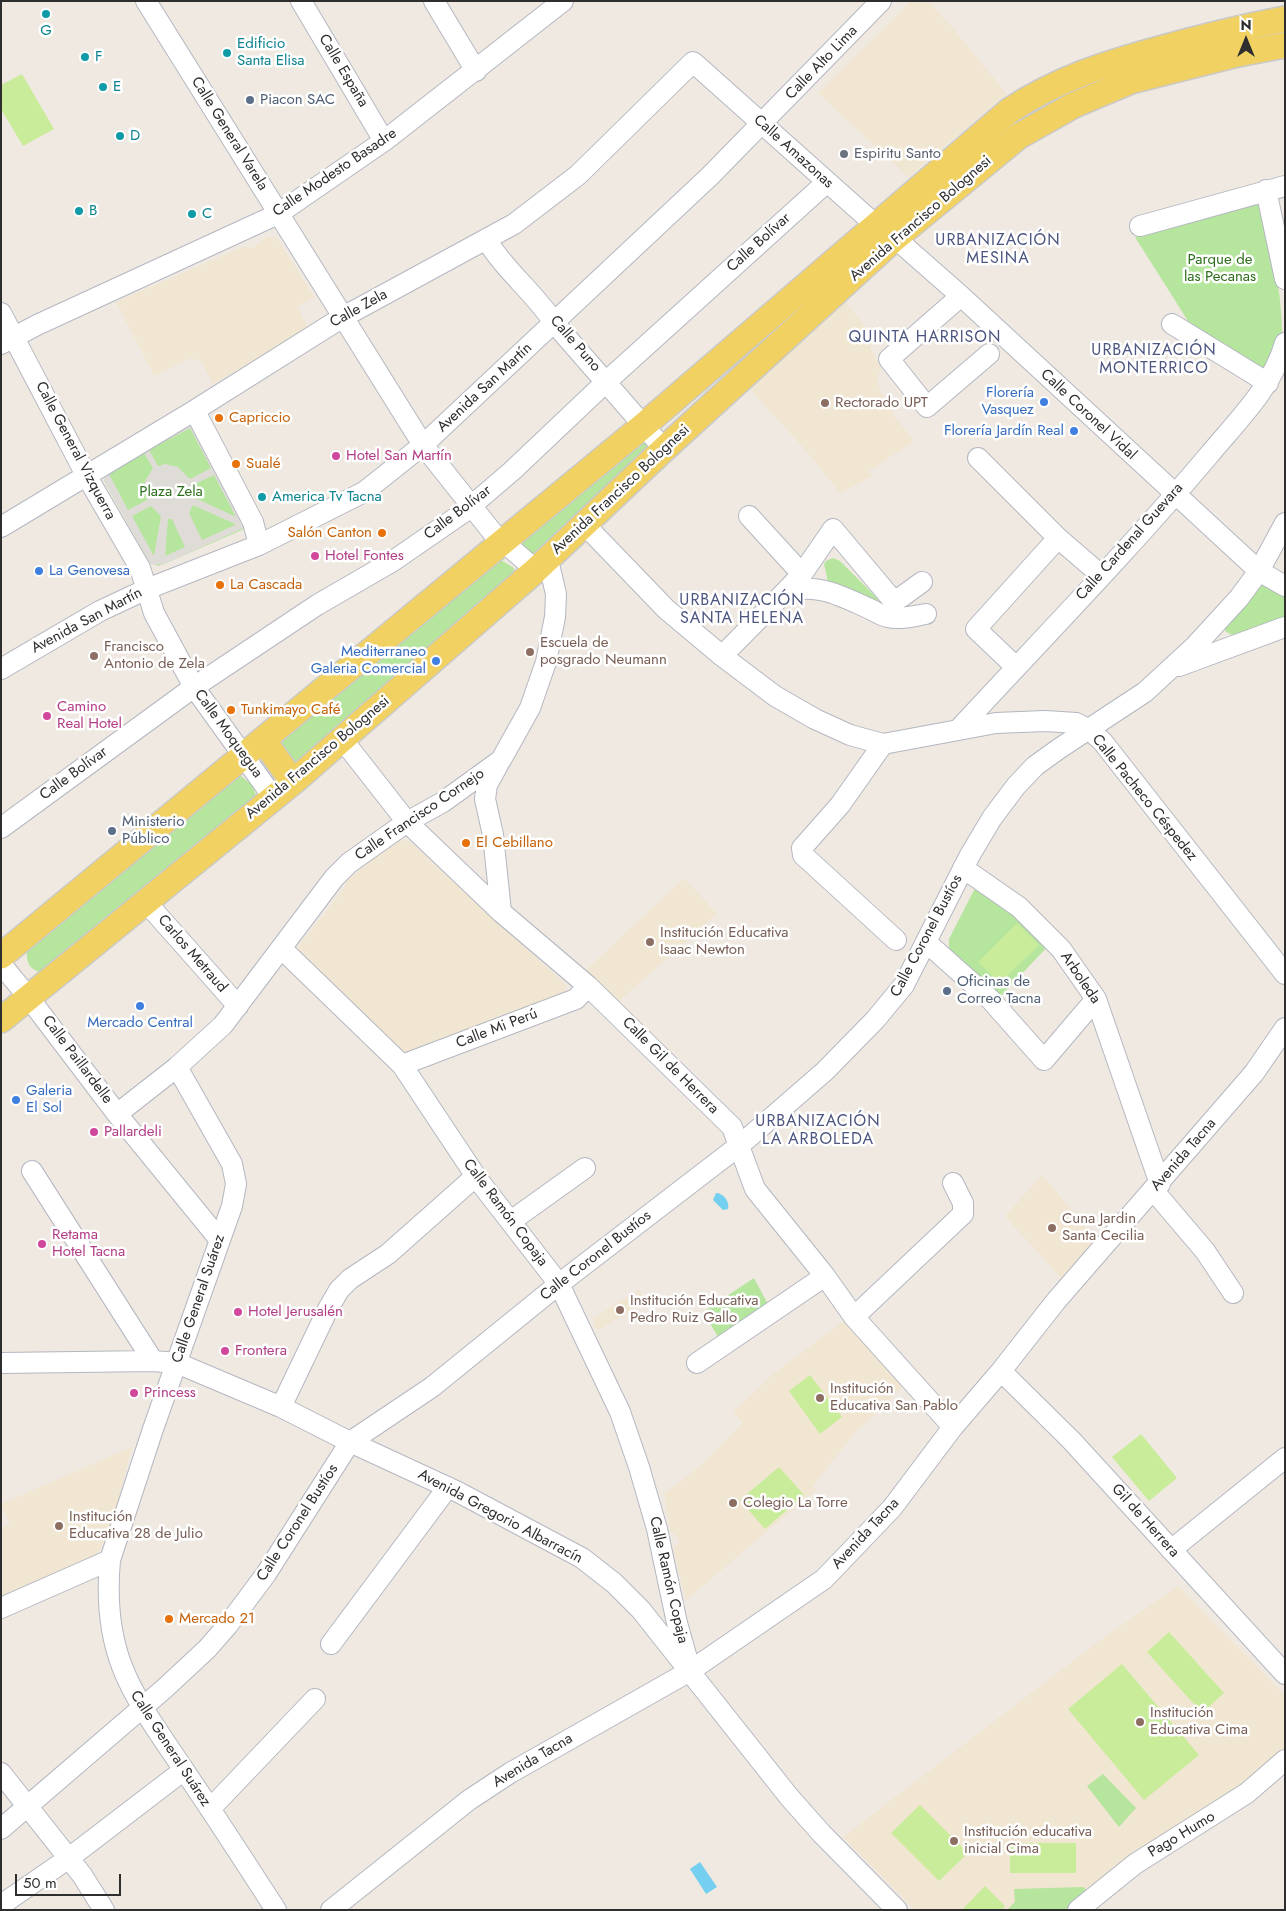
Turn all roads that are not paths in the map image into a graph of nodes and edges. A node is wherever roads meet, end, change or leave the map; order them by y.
1 (146, 1) edge
2 (301, 1) edge
3 (434, 1) edge
4 (562, 1) edge
5 (881, 1) edge
6 (1285, 19) edge
7 (1232, 29) junction
8 (1285, 45) edge
9 (1238, 54) junction
10 (693, 62) joint
11 (476, 71) junction
12 (762, 124) junction
13 (384, 141) junction
14 (826, 182) junction
15 (1276, 188) edge
16 (278, 214) junction
17 (1140, 226) dead end
18 (886, 232) junction
19 (486, 239) junction
20 (1285, 279) edge
21 (961, 296) junction
22 (1, 313) edge
23 (343, 317) junction
24 (555, 324) junction
25 (1172, 324) dead end
26 (8, 341) edge
27 (1285, 343) edge
28 (989, 354) dead end
29 (607, 381) junction
30 (1268, 383) junction
31 (192, 412) junction
32 (643, 426) junction
33 (423, 445) junction
34 (664, 449) junction
35 (978, 458) dead end
36 (86, 475) junction
37 (1175, 495) junction
38 (472, 505) junction
39 (749, 516) dead end
40 (1285, 523) edge
41 (584, 524) junction
42 (1, 526) edge
43 (1058, 538) junction
44 (503, 544) junction
45 (260, 545) junction
46 (542, 565) junction
47 (1259, 571) junction
48 (802, 574) junction
49 (1101, 575) junction
50 (922, 582) dead end
51 (1285, 586) edge
52 (147, 589) junction
53 (785, 592) junction
54 (926, 614) dead end
55 (1285, 627) edge
56 (722, 656) junction
57 (1016, 667) junction
58 (1, 669) edge
59 (1170, 669) junction
60 (194, 687) junction
61 (1088, 729) junction
62 (958, 730) junction
63 (342, 739) junction
64 (883, 744) junction
65 (254, 749) junction
66 (501, 760) junction
67 (292, 782) junction
68 (273, 796) junction
69 (407, 822) junction
70 (1, 828) edge
71 (963, 868) junction
72 (146, 901) junction
73 (501, 912) junction
74 (896, 940) dead end
75 (926, 942) junction
76 (281, 948) junction
77 (1, 956) edge
78 (1, 964) edge
79 (1285, 974) edge
80 (588, 986) junction
81 (30, 998) junction
82 (1096, 999) junction
83 (238, 1006) junction
84 (1, 1020) edge
85 (1285, 1028) edge
86 (402, 1065) junction
87 (177, 1067) junction
88 (117, 1114) junction
89 (740, 1145) junction
90 (585, 1168) dead end
91 (32, 1171) dead end
92 (476, 1176) junction
93 (953, 1183) dead end
94 (1157, 1187) junction
95 (511, 1221) junction
96 (219, 1239) junction
97 (825, 1276) junction
98 (559, 1284) junction
99 (1233, 1293) dead end
100 (854, 1317) junction
101 (153, 1360) junction
102 (1, 1363) edge
103 (177, 1363) junction
104 (697, 1363) dead end
105 (1001, 1371) junction
106 (281, 1407) junction
107 (953, 1427) junction
108 (350, 1442) junction
109 (1285, 1458) edge
110 (448, 1487) junction
111 (1171, 1550) junction
112 (110, 1560) junction
113 (1, 1608) edge
114 (331, 1644) dead end
115 (690, 1671) junction
116 (1285, 1674) edge
117 (315, 1699) dead end
118 (141, 1708) junction
119 (1285, 1760) edge
120 (184, 1770) junction
121 (1, 1773) edge
122 (28, 1808) junction
123 (210, 1809) junction
124 (1, 1829) edge
125 (69, 1858) junction
126 (1, 1905) edge
127 (104, 1910) edge
128 (276, 1910) edge
129 (331, 1910) edge
130 (896, 1910) edge
131 (1078, 1910) edge

1 - 16 street, Calle General Varela
2 - 13 street, Calle España
3 - 11 street
4 - 11 street, Calle Modesto Basadre
5 - 12 street, Calle Alto Lima
6 - 7 main road, Avenida Francisco Bolognesi
7 - 9 main road
7 - 18 main road, Avenida Francisco Bolognesi
8 - 9 main road, Avenida Francisco Bolognesi
9 - 18 main road, Avenida Francisco Bolognesi
10 - 12 street, Calle Amazonas
10 - 19 street, Calle Zela
11 - 13 street, Calle Modesto Basadre
12 - 14 street, Calle Amazonas
12 - 24 street, Avenida San Martín
13 - 16 street, Calle Modesto Basadre
14 - 18 street, Calle Amazonas
14 - 29 street, Calle Bolívar
15 - 17 street
15 - 20 street
16 - 23 street, Calle General Varela
16 - 26 street, Calle Modesto Basadre
18 - 21 street, Calle Coronel Vidal
18 - 32 main road, Avenida Francisco Bolognesi
18 - 34 main road, Avenida Francisco Bolognesi
19 - 23 street, Calle Zela
19 - 24 street, Calle Puno
21 - 28 street
21 - 37 street, Calle Coronel Vidal
22 - 26 street, Calle General Vizquerra
23 - 31 street, Calle Zela
23 - 33 street, Calle General Varela
24 - 29 street, Calle Puno
24 - 33 street, Avenida San Martín
25 - 30 street
26 - 36 street, Calle General Vizquerra
27 - 30 street, Calle Cardenal Guevara
29 - 32 street, Calle Puno
29 - 38 street, Calle Bolívar
30 - 37 street, Calle Cardenal Guevara
31 - 36 street, Calle Zela
31 - 45 street
32 - 34 street, Calle Puno
32 - 44 main road, Avenida Francisco Bolognesi
33 - 38 street, Calle General Varela
33 - 45 street, Avenida San Martín
34 - 41 main road, Avenida Francisco Bolognesi
35 - 43 street
36 - 42 street, Calle Zela
36 - 52 street, Calle General Vizquerra
37 - 47 street, Calle Coronel Vidal
37 - 49 street, Calle Cardenal Guevara
38 - 44 street, Calle General Varela
38 - 60 street, Calle Bolívar
39 - 48 street
40 - 47 street, Calle Coronel Bustíos
41 - 46 main road, Avenida Francisco Bolognesi
41 - 56 street, Calle Pacheco Céspedez
43 - 49 street
43 - 57 street
44 - 46 street, Calle General Varela
44 - 65 main road, Avenida Francisco Bolognesi
45 - 52 street, Avenida San Martín
46 - 63 main road, Avenida Francisco Bolognesi
46 - 66 street, Calle Francisco Cornejo
47 - 51 street, Calle Coronel Vidal
47 - 59 street, Calle Coronel Bustíos
48 - 50 street
48 - 53 street
49 - 57 street, Calle Cardenal Guevara
52 - 58 street, Avenida San Martín
52 - 60 street, Calle Moquegua
53 - 54 street
53 - 56 street
55 - 59 street, Calle Coronel Bustíos
56 - 64 street, Calle Pacheco Céspedez
57 - 62 street, Calle Cardenal Guevara
59 - 61 street, Calle Coronel Bustíos
60 - 65 street, Calle Moquegua
60 - 70 street, Calle Bolívar
61 - 62 street, Calle Pacheco Céspedez
61 - 71 street, Calle Coronel Bustíos
61 - 79 street, Calle Pacheco Céspedez
62 - 64 street, Calle Pacheco Céspedez
63 - 67 main road, Avenida Francisco Bolognesi
63 - 69 street, Calle Gil de Herrera
64 - 74 street
65 - 67 main road
65 - 68 street, Calle Moquegua
65 - 77 main road, Avenida Francisco Bolognesi
66 - 69 street, Calle Francisco Cornejo
66 - 73 street
67 - 68 main road, Avenida Francisco Bolognesi
68 - 72 main road, Avenida Francisco Bolognesi
69 - 73 street, Calle Gil de Herrera
69 - 76 street, Calle Francisco Cornejo
71 - 75 street, Calle Coronel Bustíos
71 - 82 street, Arboleda
72 - 81 main road, Avenida Francisco Bolognesi
72 - 83 street, Carlos Metraud
73 - 80 street, Calle Gil de Herrera
75 - 82 street
75 - 89 street, Calle Coronel Bustíos
76 - 83 street, Calle Francisco Cornejo
76 - 86 street, Calle Ramón Copaja
78 - 81 street, Calle Paillardelle
80 - 86 street, Calle Mi Perú
80 - 89 street, Calle Gil de Herrera
81 - 84 main road, Avenida Francisco Bolognesi
81 - 88 street, Calle Paillardelle
82 - 94 street, Arboleda
83 - 87 street, Calle Francisco Cornejo
85 - 94 street, Avenida Tacna
86 - 92 street, Calle Ramón Copaja
87 - 88 street, Calle Francisco Cornejo
87 - 96 street, Calle General Suárez
88 - 96 street, Calle Paillardelle
89 - 97 street, Calle Gil de Herrera
89 - 98 street, Calle Coronel Bustíos
90 - 95 street
91 - 101 street
92 - 95 street, Calle Ramón Copaja
92 - 106 street
93 - 100 street
94 - 99 street
94 - 105 street, Avenida Tacna
95 - 98 street, Calle Ramón Copaja
96 - 103 street, Calle General Suárez
97 - 100 street, Calle Gil de Herrera
97 - 104 street
98 - 108 street, Calle Coronel Bustíos
98 - 115 street, Calle Ramón Copaja
100 - 107 street, Calle Gil de Herrera
101 - 102 street, Avenida Gregorio Albarracín
101 - 103 street, Avenida Gregorio Albarracín
103 - 106 street, Avenida Gregorio Albarracín
103 - 112 street, Calle General Suárez
105 - 107 street, Avenida Tacna
105 - 111 street, Gil de Herrera
106 - 108 street, Avenida Gregorio Albarracín
107 - 115 street, Avenida Tacna
108 - 110 street, Avenida Gregorio Albarracín
108 - 118 street, Calle Coronel Bustíos
109 - 111 street
110 - 114 street
110 - 115 street, Avenida Gregorio Albarracín
111 - 116 street, Gil de Herrera
112 - 113 street
112 - 118 street, Calle General Suárez
115 - 129 street, Avenida Tacna
115 - 130 street, Avenida Gregorio Albarracín
117 - 123 street
118 - 120 street, Calle General Suárez
118 - 122 street, Calle Coronel Bustíos
119 - 131 street, Pago Humo
120 - 123 street, Calle General Suárez
120 - 125 street
121 - 122 street
122 - 124 street, Calle Coronel Bustíos
122 - 125 street
123 - 128 street, Calle General Suárez
125 - 126 street
125 - 127 street

